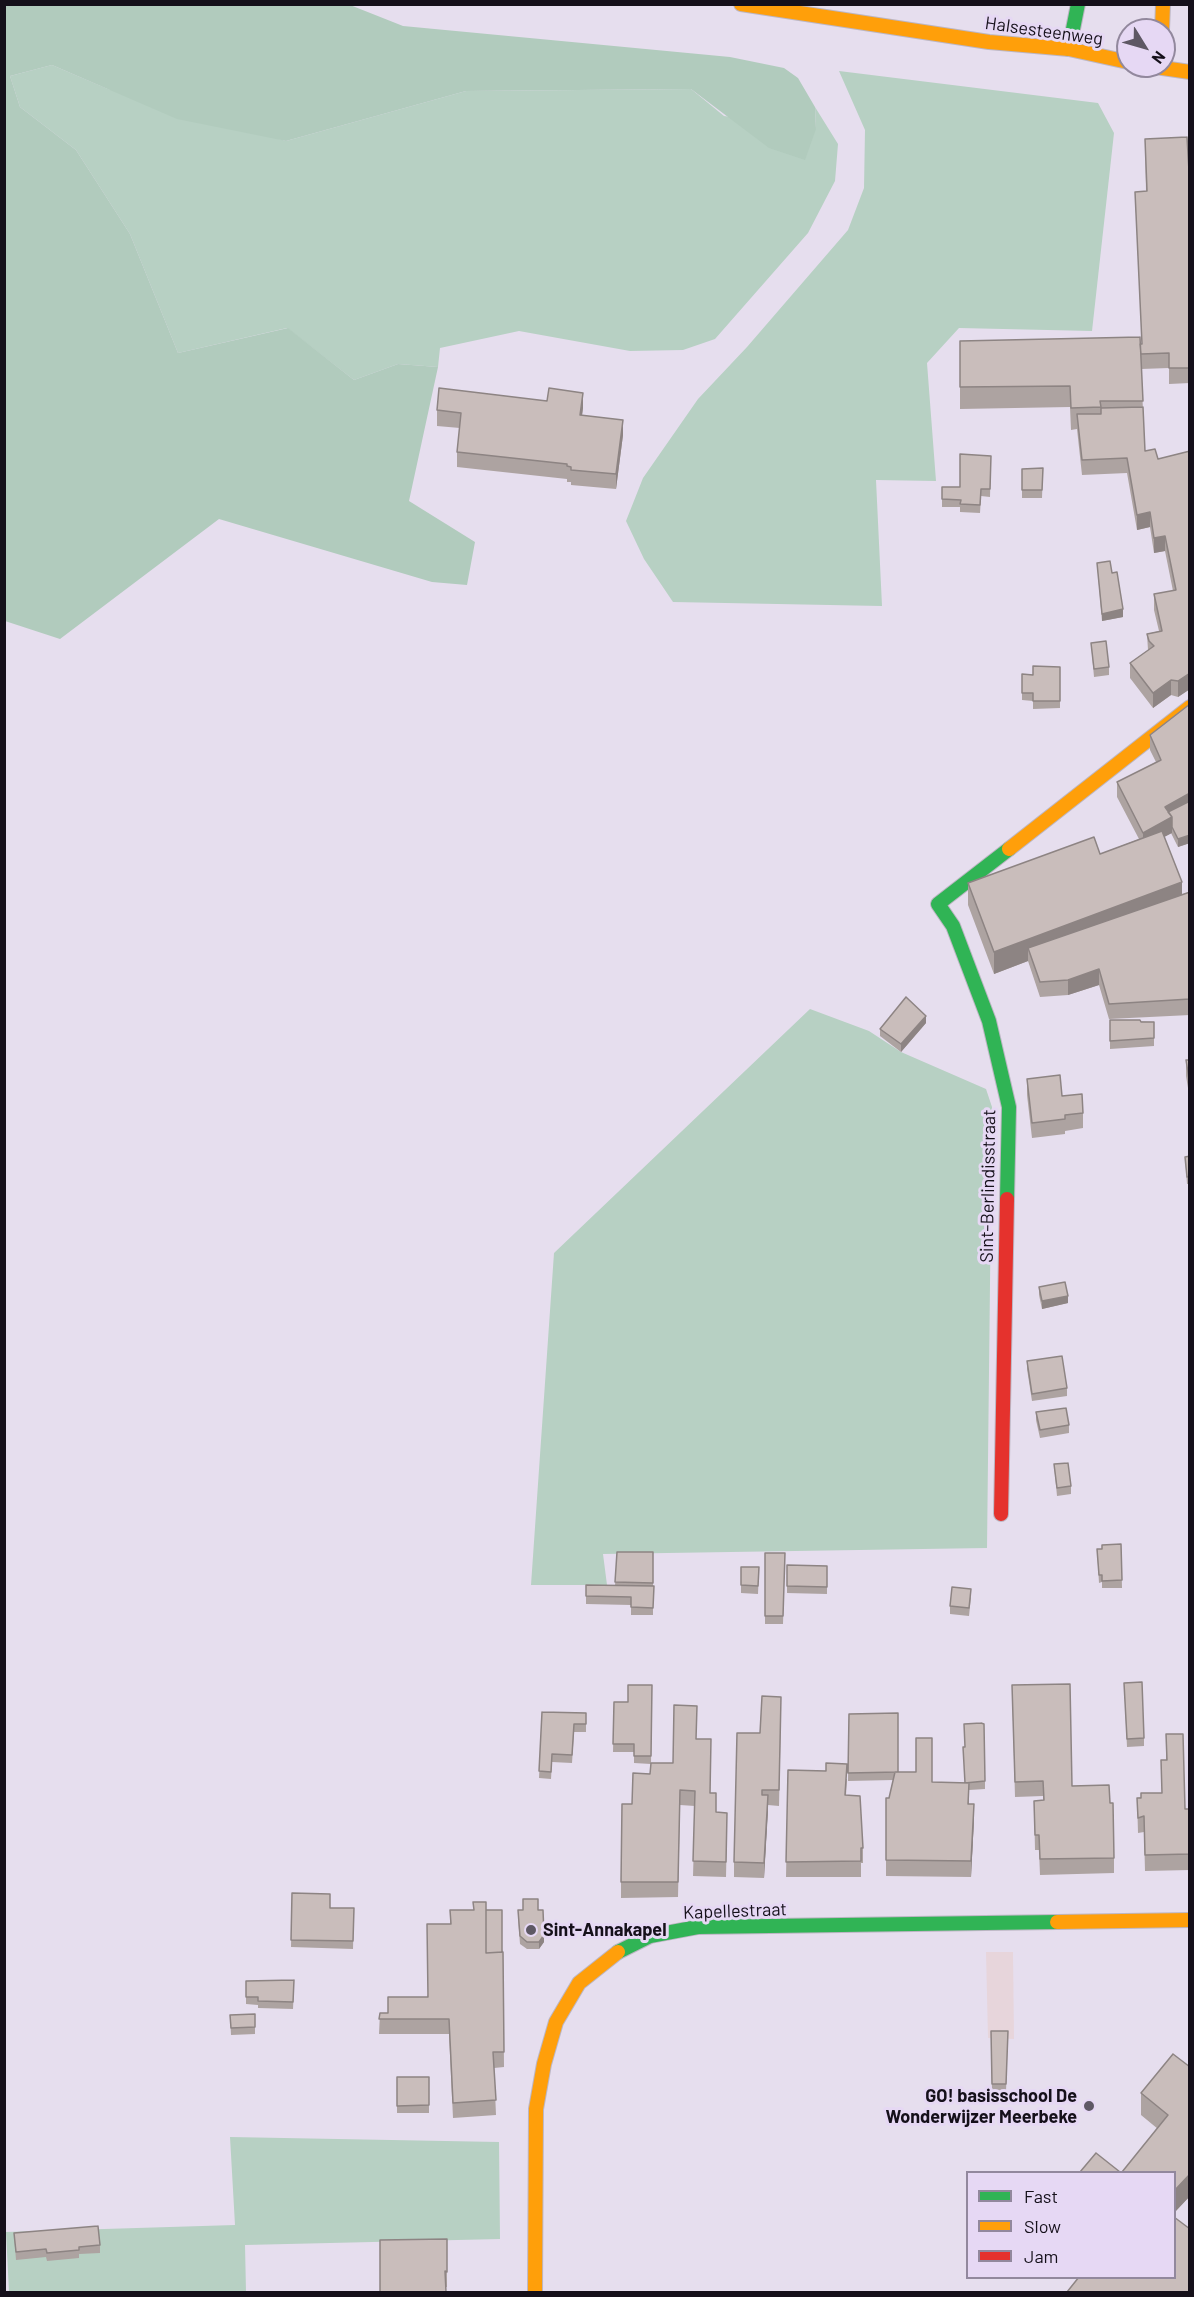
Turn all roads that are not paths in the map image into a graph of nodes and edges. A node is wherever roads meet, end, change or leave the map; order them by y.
1 (741, 4) edge
2 (1078, 4) edge
3 (1069, 49) junction
4 (1116, 59) edge
5 (1190, 706) edge
6 (1001, 1514) dead end
7 (1190, 1920) edge
8 (535, 2292) edge

1 - 3 street, Halsesteenweg
2 - 3 street
3 - 4 street, Halsesteenweg
5 - 6 street, Sint-Berlindisstraat
7 - 8 street, Kapellestraat

